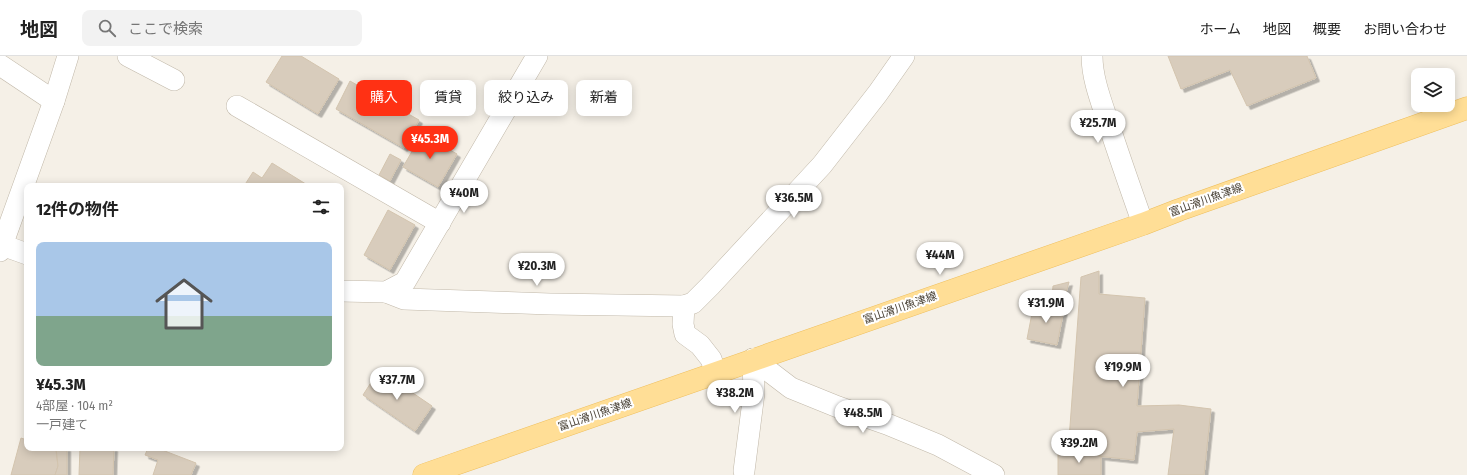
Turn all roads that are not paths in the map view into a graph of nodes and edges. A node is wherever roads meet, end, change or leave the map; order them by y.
1 (68, 56) edge
2 (128, 56) edge
3 (537, 56) edge
4 (904, 56) edge
5 (1092, 56) edge
6 (0, 66) edge
7 (174, 80) dead end
8 (54, 101) junction
9 (237, 106) dead end
10 (1467, 108) edge
11 (24, 183) edge
12 (24, 184) edge
13 (440, 223) junction
14 (1143, 224) junction
15 (1, 248) edge
16 (24, 253) edge
17 (344, 291) edge
18 (386, 292) junction
19 (684, 306) junction
20 (753, 360) junction
21 (716, 373) junction
22 (452, 470) edge
23 (744, 471) dead end
24 (424, 475) edge
25 (994, 475) edge

1 - 8 street
2 - 7 street
3 - 13 street
4 - 19 street
5 - 14 street
6 - 8 street
8 - 11 street
9 - 13 street
10 - 14 main road, 富山滑川魚津線
12 - 15 street
13 - 18 street
14 - 20 main road, 富山滑川魚津線
15 - 16 street
17 - 18 street
18 - 19 street
19 - 21 street
20 - 21 main road, 富山滑川魚津線
20 - 23 street
20 - 25 street
21 - 22 main road, 富山滑川魚津線
22 - 24 main road, 富山滑川魚津線

